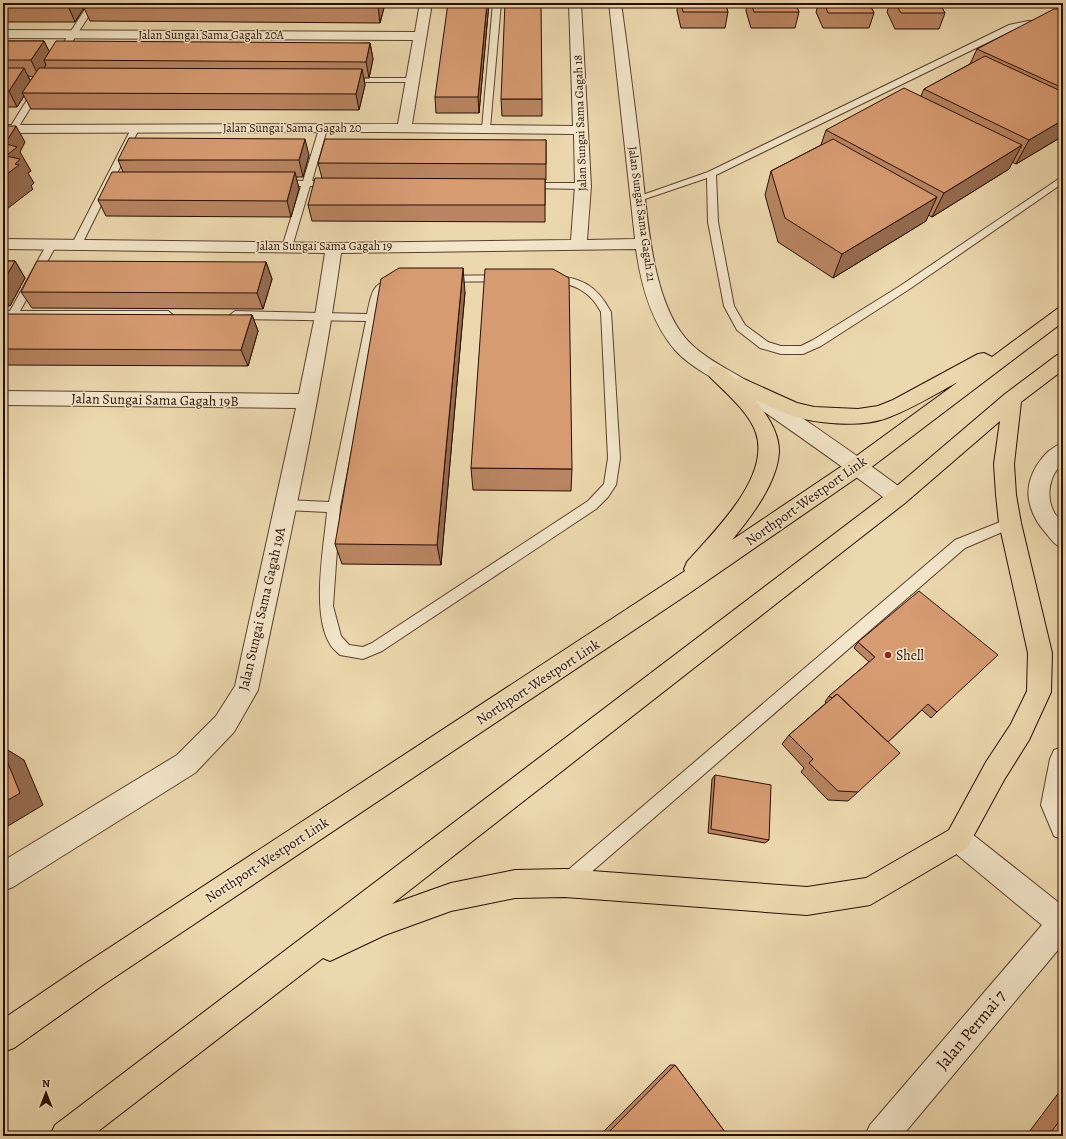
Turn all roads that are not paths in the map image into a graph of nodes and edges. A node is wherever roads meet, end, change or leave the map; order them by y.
1 (93, 3) edge
2 (426, 3) edge
3 (497, 3) edge
4 (575, 3) edge
5 (615, 3) edge
6 (1063, 24) edge
7 (3, 34) edge
8 (73, 35) junction
9 (420, 36) junction
10 (53, 66) edge
11 (45, 79) edge
12 (340, 80) edge
13 (412, 80) junction
14 (404, 128) junction
15 (486, 128) junction
16 (8, 129) edge
17 (135, 129) junction
18 (323, 129) junction
19 (580, 130) junction
20 (711, 174) junction
21 (1063, 179) edge
22 (275, 183) edge
23 (306, 184) junction
24 (338, 184) edge
25 (520, 186) edge
26 (583, 186) junction
27 (639, 198) junction
28 (3, 244) edge
29 (52, 244) junction
30 (78, 244) junction
31 (579, 244) junction
32 (644, 244) junction
33 (287, 247) junction
34 (334, 248) junction
35 (8, 314) edge
36 (1063, 314) edge
37 (180, 315) edge
38 (228, 315) edge
39 (324, 316) junction
40 (371, 318) junction
41 (1047, 325) junction
42 (3, 332) edge
43 (1063, 360) edge
44 (717, 372) junction
45 (739, 385) junction
46 (3, 398) edge
47 (1012, 399) junction
48 (306, 401) junction
49 (1063, 451) edge
50 (858, 466) junction
51 (898, 497) junction
52 (286, 504) junction
53 (334, 507) junction
54 (1010, 523) junction
55 (1061, 538) edge
56 (680, 587) junction
57 (1063, 759) edge
58 (1063, 827) edge
59 (958, 840) junction
60 (3, 877) edge
61 (565, 883) junction
62 (1062, 924) edge
63 (286, 969) junction
64 (3, 1037) edge
65 (66, 1136) edge
66 (880, 1136) edge

1 - 8 lane
2 - 9 street
3 - 15 lane
4 - 19 street, Jalan Sungai Sama Gagah 18
5 - 27 street, Jalan Sungai Sama Gagah 21
6 - 20 lane
7 - 8 street, Jalan Sungai Sama Gagah 20A
8 - 9 street, Jalan Sungai Sama Gagah 20A
8 - 10 lane
9 - 13 street
11 - 16 lane
12 - 13 lane
13 - 14 street
14 - 15 street, Jalan Sungai Sama Gagah 20
14 - 18 street, Jalan Sungai Sama Gagah 20
15 - 19 street, Jalan Sungai Sama Gagah 20
16 - 17 street, Jalan Sungai Sama Gagah 20
17 - 18 street, Jalan Sungai Sama Gagah 20
17 - 30 lane
18 - 23 lane
19 - 26 street, Jalan Sungai Sama Gagah 18
20 - 21 lane
20 - 27 lane
22 - 23 lane
23 - 24 lane
23 - 33 lane
25 - 26 lane
26 - 31 street, Jalan Sungai Sama Gagah 18
27 - 32 street, Jalan Sungai Sama Gagah 21
28 - 29 street, Jalan Sungai Sama Gagah 19
29 - 30 street, Jalan Sungai Sama Gagah 19
29 - 35 lane
30 - 33 street, Jalan Sungai Sama Gagah 19
31 - 32 street, Jalan Sungai Sama Gagah 19
31 - 34 street, Jalan Sungai Sama Gagah 19
32 - 44 street, Jalan Sungai Sama Gagah 21
33 - 34 street, Jalan Sungai Sama Gagah 19
34 - 39 street, Jalan Sungai Sama Gagah 19A
35 - 37 lane
35 - 42 lane
36 - 41 main road, Northport-Westport Link
38 - 39 lane
39 - 40 lane
39 - 48 street, Jalan Sungai Sama Gagah 19A
40 - 53 lane
40 - 53 lane
41 - 45 main road
41 - 50 main road, Northport-Westport Link
43 - 47 main road
44 - 45 street, Jalan Sungai Sama Gagah 21
44 - 56 main road
45 - 50 street, Jalan Sungai Sama Gagah 21
46 - 48 street, Jalan Sungai Sama Gagah 19B
47 - 51 main road
47 - 54 main road
48 - 52 street, Jalan Sungai Sama Gagah 19A
49 - 55 street
50 - 51 street, Jalan Sungai Sama Gagah 21
50 - 56 main road, Northport-Westport Link
51 - 63 main road
52 - 53 lane
52 - 60 street, Jalan Sungai Sama Gagah 19A
54 - 59 main road
54 - 61 lane
56 - 64 main road, Northport-Westport Link
57 - 58 street
59 - 61 main road
59 - 62 street
61 - 63 main road
62 - 66 street, Jalan Permai 7
63 - 65 main road

